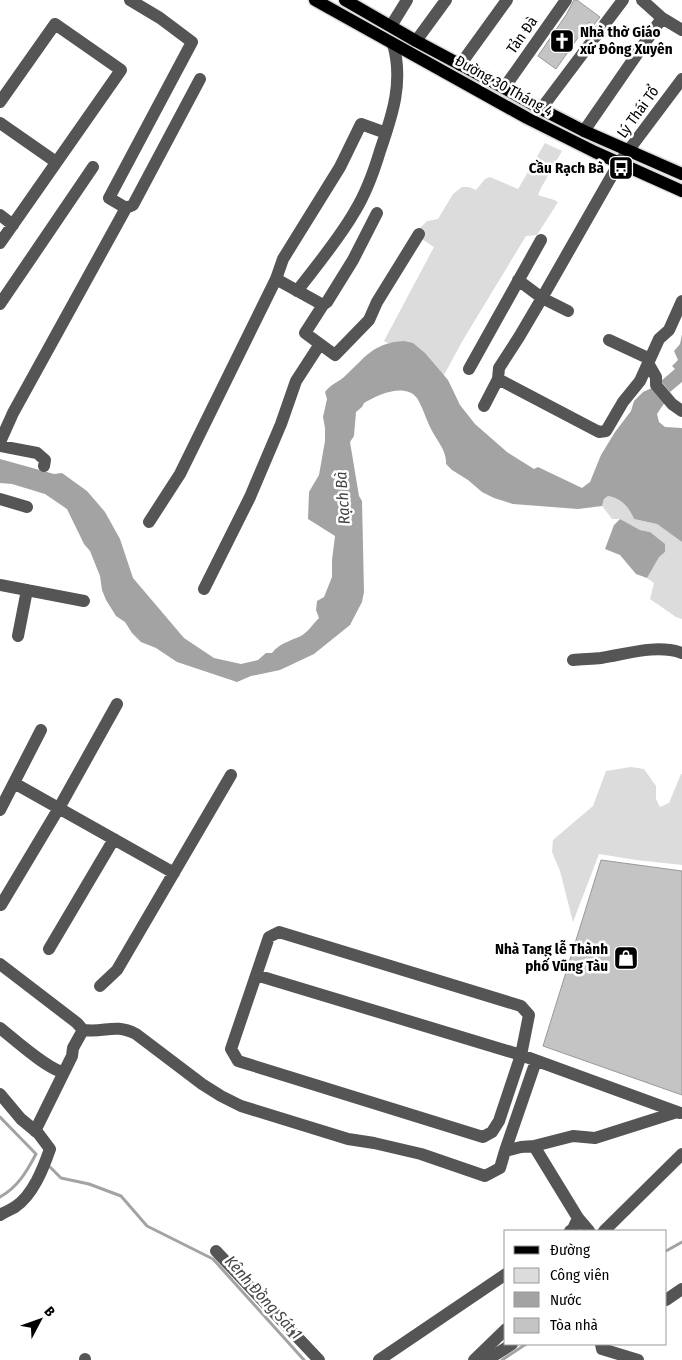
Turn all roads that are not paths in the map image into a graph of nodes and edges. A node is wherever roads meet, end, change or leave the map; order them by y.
1 (130, 0) edge
2 (315, 0) edge
3 (345, 0) edge
4 (407, 0) edge
5 (446, 0) edge
6 (506, 0) edge
7 (566, 0) edge
8 (623, 0) edge
9 (642, 0) edge
10 (662, 18) junction
11 (391, 26) junction
12 (682, 30) edge
13 (416, 41) junction
14 (388, 42) junction
15 (409, 53) junction
16 (460, 65) junction
17 (682, 79) edge
18 (200, 80) dead end
19 (504, 88) junction
20 (524, 99) junction
21 (0, 102) edge
22 (541, 109) junction
23 (517, 112) junction
24 (0, 123) edge
25 (584, 131) junction
26 (386, 133) junction
27 (629, 151) junction
28 (56, 162) junction
29 (619, 163) junction
30 (93, 167) dead end
31 (682, 174) edge
32 (682, 192) edge
33 (126, 208) junction
34 (377, 214) dead end
35 (0, 215) edge
36 (13, 224) junction
37 (419, 234) dead end
38 (541, 240) dead end
39 (0, 243) edge
40 (276, 279) junction
41 (518, 280) junction
42 (297, 291) junction
43 (542, 298) junction
44 (682, 301) edge
45 (0, 304) edge
46 (323, 305) junction
47 (568, 311) dead end
48 (609, 340) dead end
49 (320, 344) junction
50 (649, 361) junction
51 (469, 369) dead end
52 (498, 379) junction
53 (484, 406) dead end
54 (682, 411) edge
55 (0, 444) edge
56 (44, 466) dead end
57 (0, 499) edge
58 (27, 507) dead end
59 (149, 522) dead end
60 (0, 585) edge
61 (204, 589) dead end
62 (27, 590) junction
63 (84, 601) dead end
64 (18, 636) dead end
65 (682, 653) edge
66 (573, 660) dead end
67 (117, 704) dead end
68 (41, 730) dead end
69 (232, 775) dead end
70 (14, 783) junction
71 (59, 808) junction
72 (0, 810) edge
73 (114, 839) junction
74 (174, 873) junction
75 (2, 905) dead end
76 (48, 949) dead end
77 (0, 964) edge
78 (256, 975) junction
79 (100, 986) dead end
80 (0, 1028) edge
81 (83, 1030) junction
82 (521, 1056) junction
83 (536, 1061) junction
84 (64, 1072) junction
85 (0, 1094) edge
86 (680, 1113) edge
87 (35, 1131) junction
88 (534, 1146) junction
89 (505, 1151) junction
90 (682, 1154) edge
91 (0, 1215) edge
92 (578, 1218) junction
93 (572, 1230) edge
94 (588, 1230) edge
95 (605, 1230) edge
96 (216, 1251) dead end
97 (504, 1275) edge
98 (682, 1289) edge
99 (667, 1299) edge
100 (504, 1331) edge
101 (510, 1345) edge
102 (601, 1345) edge
103 (319, 1360) edge
104 (379, 1360) edge
105 (474, 1360) edge
106 (488, 1360) edge
107 (637, 1360) edge

1 - 33 street
2 - 14 main road, Đường 30 Tháng 4
3 - 11 main road, Đường 30 Tháng 4
4 - 11 street
5 - 13 street
6 - 16 street
7 - 19 street, Tản Đà
8 - 22 street
9 - 10 street
10 - 12 street
10 - 25 street
11 - 13 main road, Đường 30 Tháng 4
11 - 14 main road
13 - 15 main road
13 - 16 main road, Đường 30 Tháng 4
14 - 15 main road, Đường 30 Tháng 4
14 - 26 street
15 - 23 main road, Đường 30 Tháng 4
16 - 19 main road, Đường 30 Tháng 4
17 - 27 street, Lý Thái Tổ
18 - 33 street
19 - 20 main road, Đường 30 Tháng 4
20 - 22 main road, Đường 30 Tháng 4
20 - 23 main road
21 - 28 street
22 - 25 main road, Đường 30 Tháng 4
23 - 29 main road, Đường 30 Tháng 4
24 - 28 street
25 - 27 main road, Đường 30 Tháng 4
26 - 40 street
26 - 42 street
27 - 29 street, Lý Thái Tổ
27 - 31 main road, Đường 30 Tháng 4
28 - 36 street
29 - 32 main road, Đường 30 Tháng 4
29 - 43 street, Lý Thái Tổ
30 - 45 street
33 - 55 street
34 - 46 street
35 - 36 street
36 - 39 street
37 - 49 street
38 - 41 street
40 - 42 street
40 - 59 street
41 - 43 street
41 - 51 street
42 - 46 street
43 - 47 street
43 - 52 street, Lý Thái Tổ
44 - 50 street
46 - 49 street
48 - 50 street
49 - 61 street
50 - 52 street
50 - 54 street
52 - 53 street, Lý Thái Tổ
55 - 56 street
57 - 58 street
60 - 62 street
62 - 63 street
62 - 64 street
65 - 66 street
67 - 71 street
68 - 70 street
69 - 74 street
70 - 71 street
70 - 72 street
71 - 73 street
71 - 75 street
73 - 74 street
73 - 76 street
74 - 79 street
77 - 81 street
78 - 82 street
78 - 82 street
78 - 82 street
80 - 84 street
81 - 84 street
81 - 89 street
82 - 83 street
83 - 86 street
83 - 89 street
84 - 87 street
85 - 87 street
86 - 88 street
87 - 91 street
88 - 89 street
88 - 92 street
90 - 95 street
92 - 93 street
92 - 94 street
96 - 103 street
97 - 104 street
98 - 99 street
100 - 105 street
101 - 106 street
102 - 107 street

